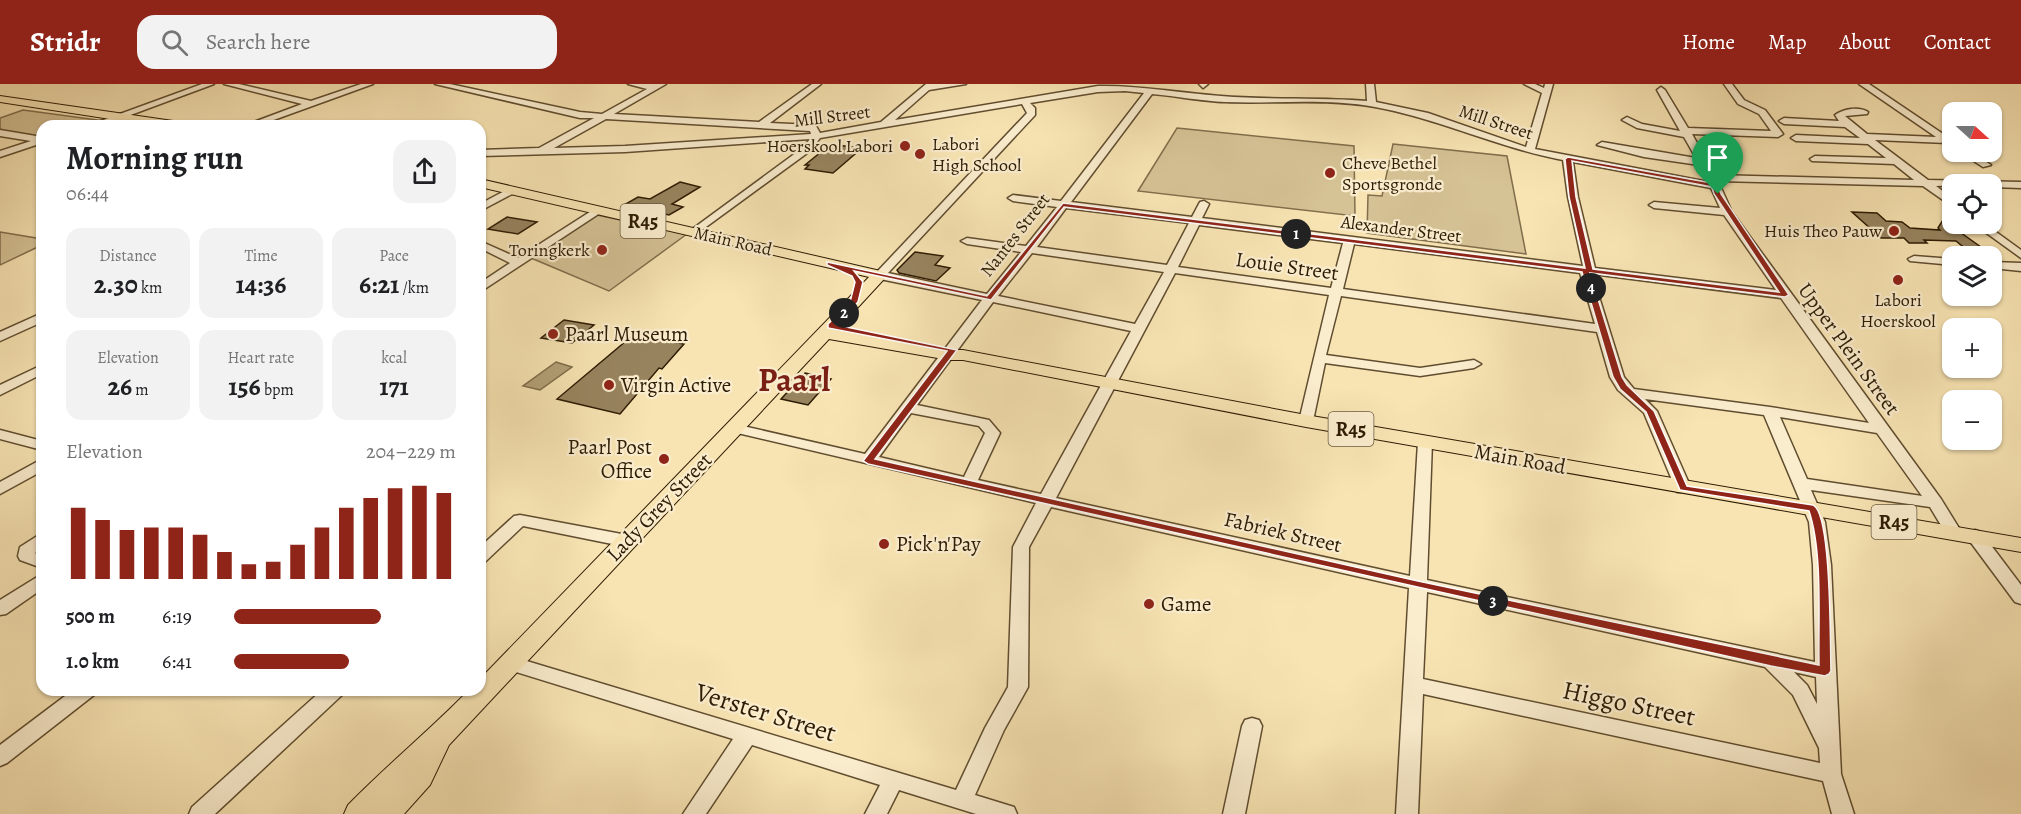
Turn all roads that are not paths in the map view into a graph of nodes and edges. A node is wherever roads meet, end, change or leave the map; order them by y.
1 (210, 84) edge
2 (228, 84) edge
3 (369, 84) edge
4 (439, 84) edge
5 (632, 84) edge
6 (818, 84) edge
7 (962, 84) edge
8 (1062, 84) edge
9 (1370, 84) edge
10 (1528, 84) edge
11 (1728, 84) edge
12 (1863, 84) edge
13 (658, 86) edge
14 (929, 86) edge
15 (1548, 88) edge
16 (1661, 90) dead end
17 (1150, 91) junction
18 (1066, 95) junction
19 (3, 100) edge
20 (1024, 102) junction
21 (34, 103) junction
22 (312, 104) junction
23 (1372, 104) junction
24 (22, 107) junction
25 (544, 109) junction
26 (1864, 112) dead end
27 (4, 113) dead end
28 (602, 117) junction
29 (112, 119) junction
30 (109, 120) edge
31 (116, 120) edge
32 (122, 120) edge
33 (265, 120) edge
34 (556, 120) dead end
35 (1627, 120) dead end
36 (1784, 121) dead end
37 (1849, 124) junction
38 (761, 125) junction
39 (884, 126) junction
40 (564, 128) dead end
41 (0, 133) edge
42 (1687, 133) junction
43 (817, 136) junction
44 (1942, 137) edge
45 (1796, 138) dead end
46 (36, 139) edge
47 (1868, 139) junction
48 (36, 142) edge
49 (1942, 142) edge
50 (1602, 145) dead end
51 (1530, 151) junction
52 (539, 152) junction
53 (1629, 152) junction
54 (486, 153) edge
55 (526, 153) junction
56 (0, 154) edge
57 (1568, 159) junction
58 (1815, 159) dead end
59 (1897, 161) junction
60 (1701, 162) junction
61 (1981, 162) edge
62 (1986, 165) dead end
63 (1621, 169) junction
64 (1713, 182) junction
65 (1925, 183) junction
66 (486, 185) edge
67 (2021, 185) edge
68 (510, 191) junction
69 (1942, 196) edge
70 (1013, 198) dead end
71 (1204, 204) dead end
72 (486, 205) edge
73 (1063, 205) junction
74 (1654, 205) dead end
75 (596, 211) junction
76 (1727, 212) junction
77 (1196, 221) junction
78 (695, 232) junction
79 (1993, 234) edge
80 (1349, 240) junction
81 (967, 241) dead end
82 (486, 247) edge
83 (1029, 250) junction
84 (2021, 255) edge
85 (1914, 259) dead end
86 (1942, 261) edge
87 (518, 262) junction
88 (830, 264) junction
89 (2002, 266) edge
90 (2021, 267) edge
91 (1171, 269) junction
92 (1587, 270) junction
93 (880, 275) junction
94 (486, 284) edge
95 (1335, 292) junction
96 (1785, 295) junction
97 (989, 298) junction
98 (854, 302) junction
99 (36, 320) edge
100 (1139, 329) junction
101 (1603, 329) junction
102 (828, 330) junction
103 (0, 337) edge
104 (955, 353) junction
105 (1319, 358) junction
106 (1474, 364) dead end
107 (36, 372) edge
108 (1109, 383) junction
109 (0, 391) edge
110 (1629, 392) junction
111 (909, 408) junction
112 (1770, 411) junction
113 (1306, 422) junction
114 (734, 428) junction
115 (1880, 429) junction
116 (0, 434) edge
117 (1425, 442) junction
118 (36, 444) edge
119 (868, 461) junction
120 (36, 468) edge
121 (1800, 483) junction
122 (968, 484) junction
123 (1683, 488) junction
124 (0, 489) edge
125 (1045, 501) junction
126 (1935, 503) junction
127 (1813, 509) junction
128 (1964, 534) junction
129 (627, 541) junction
130 (36, 543) edge
131 (2021, 545) edge
132 (486, 551) edge
133 (36, 560) edge
134 (36, 584) edge
135 (1418, 585) junction
136 (2021, 598) edge
137 (0, 609) edge
138 (1771, 661) junction
139 (510, 663) junction
140 (1825, 671) junction
141 (1415, 685) junction
142 (486, 688) edge
143 (79, 696) edge
144 (328, 696) edge
145 (479, 696) edge
146 (1252, 726) dead end
147 (747, 735) junction
148 (438, 739) junction
149 (1829, 749) junction
150 (0, 757) edge
151 (1831, 774) junction
152 (894, 779) junction
153 (962, 800) junction
154 (200, 814) edge
155 (358, 814) edge
156 (386, 814) edge
157 (694, 814) edge
158 (876, 814) edge
159 (1006, 814) edge
160 (1234, 814) edge
161 (1407, 814) edge
162 (1843, 814) edge

1 - 29 street
2 - 22 street
3 - 22 street
4 - 25 street
5 - 13 street
6 - 38 street
7 - 14 street
8 - 18 street
9 - 23 street
10 - 15 street
11 - 42 street
12 - 44 street
13 - 28 street
14 - 39 street
15 - 51 street
16 - 42 street, Upper Plein Street
17 - 18 street, Mill Street
17 - 23 street, Mill Street
17 - 73 street, Nantes Street
18 - 20 street, Mill Street
19 - 21 main road
19 - 24 main road
20 - 39 street, Mill Street
20 - 93 street
21 - 24 main road
21 - 29 main road
22 - 33 street
23 - 51 street, Mill Street
24 - 27 main road
24 - 29 main road
25 - 28 street
25 - 34 street
26 - 37 street
28 - 38 street
28 - 52 street
29 - 30 street
29 - 31 main road
29 - 32 main road
35 - 42 street
36 - 37 street
37 - 47 street
38 - 43 street
39 - 43 street, Mill Street
40 - 55 street
41 - 46 street
42 - 60 street, Upper Plein Street
43 - 52 street, Mill Street
43 - 78 street
45 - 47 street
47 - 49 street
47 - 59 street
48 - 56 street
50 - 53 street
51 - 57 street, Mill Street
52 - 55 street, Mill Street
53 - 60 street
53 - 63 street
54 - 55 street, Mill Street
57 - 63 street, Mill Street
57 - 92 street
58 - 59 street
59 - 65 street
60 - 64 street, Upper Plein Street
61 - 62 street
63 - 64 street, Mill Street
64 - 65 street, Mill Street
64 - 76 street, Upper Plein Street
65 - 67 street, Mill Street
65 - 69 street
66 - 68 main road, Main Road / R45
68 - 72 street
68 - 75 main road, Main Road / R45
70 - 73 street, Alexander Street
71 - 77 street
73 - 77 street, Alexander Street
73 - 83 street, Nantes Street
74 - 76 street
75 - 78 main road, Main Road / R45
75 - 87 street
76 - 96 street, Upper Plein Street
77 - 80 street, Alexander Street
77 - 91 street
78 - 88 main road, Main Road / R45
79 - 84 street
80 - 92 street, Alexander Street
80 - 95 street
81 - 83 street, Louie Street
82 - 87 street
83 - 91 street, Louie Street
83 - 97 street, Nantes Street
85 - 86 street
87 - 94 street
88 - 93 main road, Main Road / R45
88 - 98 main road
89 - 90 street
91 - 95 street, Louie Street
91 - 100 street
92 - 96 street, Alexander Street
92 - 101 street
93 - 97 street
93 - 98 main road, Lady Grey Street
95 - 101 street, Louie Street
95 - 105 street
96 - 115 street, Upper Plein Street
97 - 100 street
97 - 104 street, Nantes Street
98 - 102 main road, Lady Grey Street
99 - 103 street
100 - 108 street
101 - 110 street
102 - 104 main road, R45
102 - 114 main road, Lady Grey Street
104 - 108 main road, Main Road / R45
104 - 111 street, Nantes Street
105 - 106 street
105 - 113 street
107 - 109 street
108 - 113 main road, Main Road / R45
108 - 125 street
110 - 112 street
110 - 123 street
111 - 119 street, Nantes Street
111 - 122 street
112 - 115 street
112 - 121 street
113 - 117 main road, Main Road / R45
114 - 119 street, Fabriek Street
114 - 129 main road, Lady Grey Street
115 - 126 street, Upper Plein Street
116 - 118 street
117 - 123 main road, Main Road / R45
117 - 135 street
119 - 122 street, Fabriek Street
120 - 124 street
121 - 126 street
121 - 127 street
122 - 125 street, Fabriek Street
123 - 127 main road, Main Road / R45
125 - 135 street, Fabriek Street
125 - 153 street
126 - 128 street, Upper Plein Street
127 - 128 main road, Main Road / R45
127 - 140 street
128 - 131 main road, Main Road / R45
128 - 136 street, Upper Plein Street
129 - 132 street
129 - 139 main road, Lady Grey Street
130 - 133 street
134 - 137 street
135 - 138 street, Fabriek Street
135 - 141 street
138 - 140 street, Fabriek Street
138 - 149 street
139 - 142 main road, Lady Grey Street
139 - 147 street, Verster Street
140 - 149 street
141 - 151 street, Higgo Street
141 - 161 street
143 - 150 street
144 - 154 street
145 - 148 main road, Lady Grey Street
146 - 160 street
147 - 152 street, Verster Street
147 - 157 street
148 - 155 main road, Lady Grey Street
148 - 156 main road, Lady Grey Street
149 - 151 street
151 - 162 street
152 - 153 street, Verster Street
152 - 158 street
153 - 159 street, Verster Street

